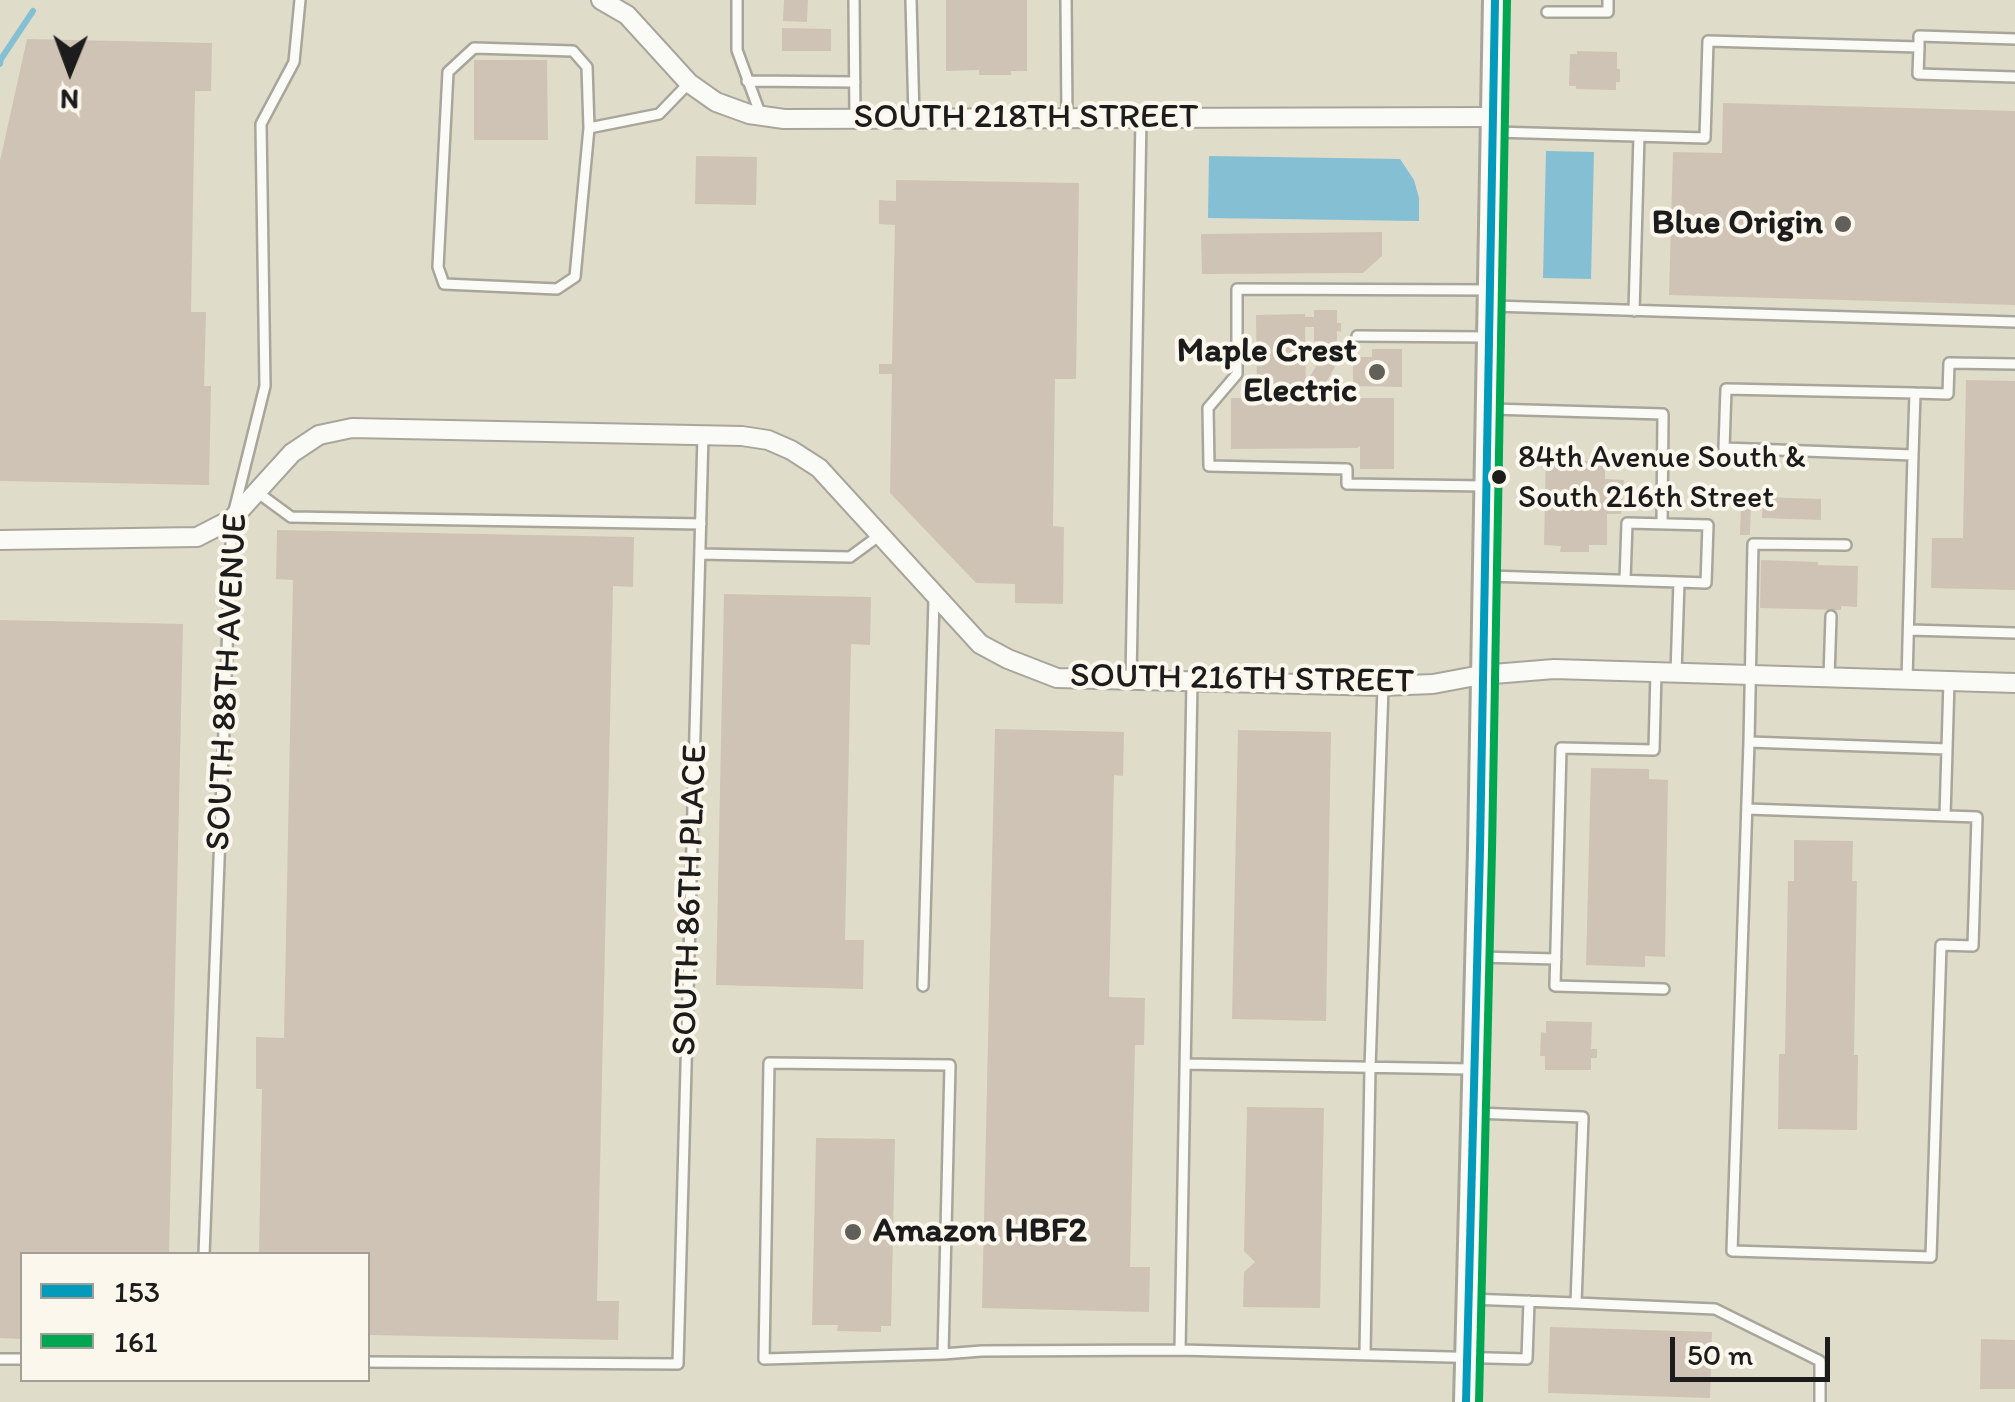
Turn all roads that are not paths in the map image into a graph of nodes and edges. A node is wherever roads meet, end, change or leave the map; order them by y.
1 (300, 0) edge
2 (602, 0) edge
3 (737, 0) edge
4 (854, 0) edge
5 (911, 0) edge
6 (1066, 0) edge
7 (1495, 0) edge
8 (1608, 0) edge
9 (1546, 12) dead end
10 (2015, 39) edge
11 (1918, 47) junction
12 (2015, 77) edge
13 (747, 82) junction
14 (855, 82) junction
15 (690, 83) junction
16 (761, 115) junction
17 (855, 118) junction
18 (914, 118) junction
19 (1067, 118) junction
20 (1141, 118) junction
21 (1492, 124) junction
22 (589, 128) junction
23 (1638, 136) junction
24 (1489, 298) junction
25 (1634, 310) junction
26 (2015, 322) edge
27 (1357, 336) dead end
28 (1488, 337) junction
29 (2015, 364) edge
30 (1915, 394) junction
31 (1487, 408) junction
32 (704, 435) junction
33 (1913, 455) junction
34 (1485, 486) junction
35 (257, 492) junction
36 (232, 519) junction
37 (701, 524) junction
38 (1662, 524) junction
39 (880, 534) junction
40 (0, 540) edge
41 (1846, 545) dead end
42 (700, 554) junction
43 (1483, 576) junction
44 (1625, 580) junction
45 (1679, 582) junction
46 (934, 594) junction
47 (1831, 616) dead end
48 (1908, 630) junction
49 (2015, 633) edge
50 (1656, 672) junction
51 (1676, 672) junction
52 (1481, 675) junction
53 (1751, 675) junction
54 (1829, 678) junction
55 (1131, 680) junction
56 (1907, 680) junction
57 (1949, 681) junction
58 (1192, 682) junction
59 (2015, 683) edge
60 (1383, 686) junction
61 (1749, 742) junction
62 (1947, 748) junction
63 (1746, 810) junction
64 (1945, 816) junction
65 (1476, 957) junction
66 (1556, 959) junction
67 (923, 986) dead end
68 (1664, 989) dead end
69 (1185, 1064) junction
70 (1370, 1068) junction
71 (1473, 1070) junction
72 (1472, 1113) junction
73 (204, 1252) edge
74 (1469, 1299) junction
75 (1529, 1301) junction
76 (1576, 1303) junction
77 (1180, 1350) junction
78 (943, 1354) junction
79 (1365, 1354) junction
80 (1468, 1356) junction
81 (370, 1362) edge
82 (1466, 1402) edge
83 (1820, 1402) edge

1 - 36 lane, SOUTH 88TH AVENUE
2 - 15 street, SOUTH 218TH STREET
3 - 13 lane
4 - 14 lane
5 - 18 lane
6 - 19 lane
7 - 21 main road
8 - 9 lane
10 - 11 lane
11 - 12 lane
11 - 23 lane
13 - 14 lane
13 - 16 lane
14 - 17 lane
15 - 16 street, SOUTH 218TH STREET
15 - 22 lane
16 - 17 street, SOUTH 218TH STREET
17 - 18 street, SOUTH 218TH STREET
18 - 19 street, SOUTH 218TH STREET
19 - 20 street, SOUTH 218TH STREET
20 - 21 street, SOUTH 218TH STREET
20 - 55 lane
21 - 23 lane
21 - 24 main road
22 - 22 lane
23 - 25 lane
24 - 25 lane
24 - 28 main road
24 - 34 lane
25 - 26 lane
27 - 28 lane
28 - 31 main road
29 - 30 lane
30 - 33 lane
30 - 33 lane
31 - 34 main road
31 - 38 lane
32 - 35 street, SOUTH 216TH STREET
32 - 37 lane, SOUTH 86TH PLACE
32 - 39 street, SOUTH 216TH STREET
33 - 48 lane
34 - 43 main road
35 - 36 street, SOUTH 216TH STREET
35 - 37 lane
36 - 40 street, SOUTH 216TH STREET
36 - 73 lane, SOUTH 88TH AVENUE
37 - 42 lane, SOUTH 86TH PLACE
38 - 44 lane
38 - 45 lane
39 - 42 lane
39 - 46 street, SOUTH 216TH STREET
41 - 53 lane
42 - 81 lane, SOUTH 86TH PLACE
43 - 44 lane
43 - 52 main road
44 - 45 lane
45 - 51 lane
46 - 55 street, SOUTH 216TH STREET
46 - 67 lane
47 - 54 lane
48 - 49 lane
48 - 56 lane
50 - 51 street, SOUTH 216TH STREET
50 - 52 street, SOUTH 216TH STREET
50 - 66 lane
51 - 53 street, SOUTH 216TH STREET
52 - 60 street, SOUTH 216TH STREET
52 - 65 main road
53 - 54 street, SOUTH 216TH STREET
53 - 61 lane
54 - 56 street, SOUTH 216TH STREET
55 - 58 street, SOUTH 216TH STREET
56 - 57 street, SOUTH 216TH STREET
57 - 59 street, SOUTH 216TH STREET
57 - 62 lane
58 - 60 street, SOUTH 216TH STREET
58 - 69 lane
60 - 70 lane
61 - 62 lane
61 - 63 lane
62 - 64 lane
63 - 64 lane
63 - 64 lane
65 - 66 lane
65 - 71 main road
66 - 68 lane
69 - 70 lane
69 - 77 lane
70 - 71 lane
70 - 79 lane
71 - 72 main road
72 - 74 main road
72 - 76 lane
74 - 75 lane
74 - 80 main road
75 - 76 lane
75 - 80 lane
76 - 83 lane
77 - 78 lane
77 - 79 lane
78 - 78 lane
79 - 80 lane
80 - 82 main road

